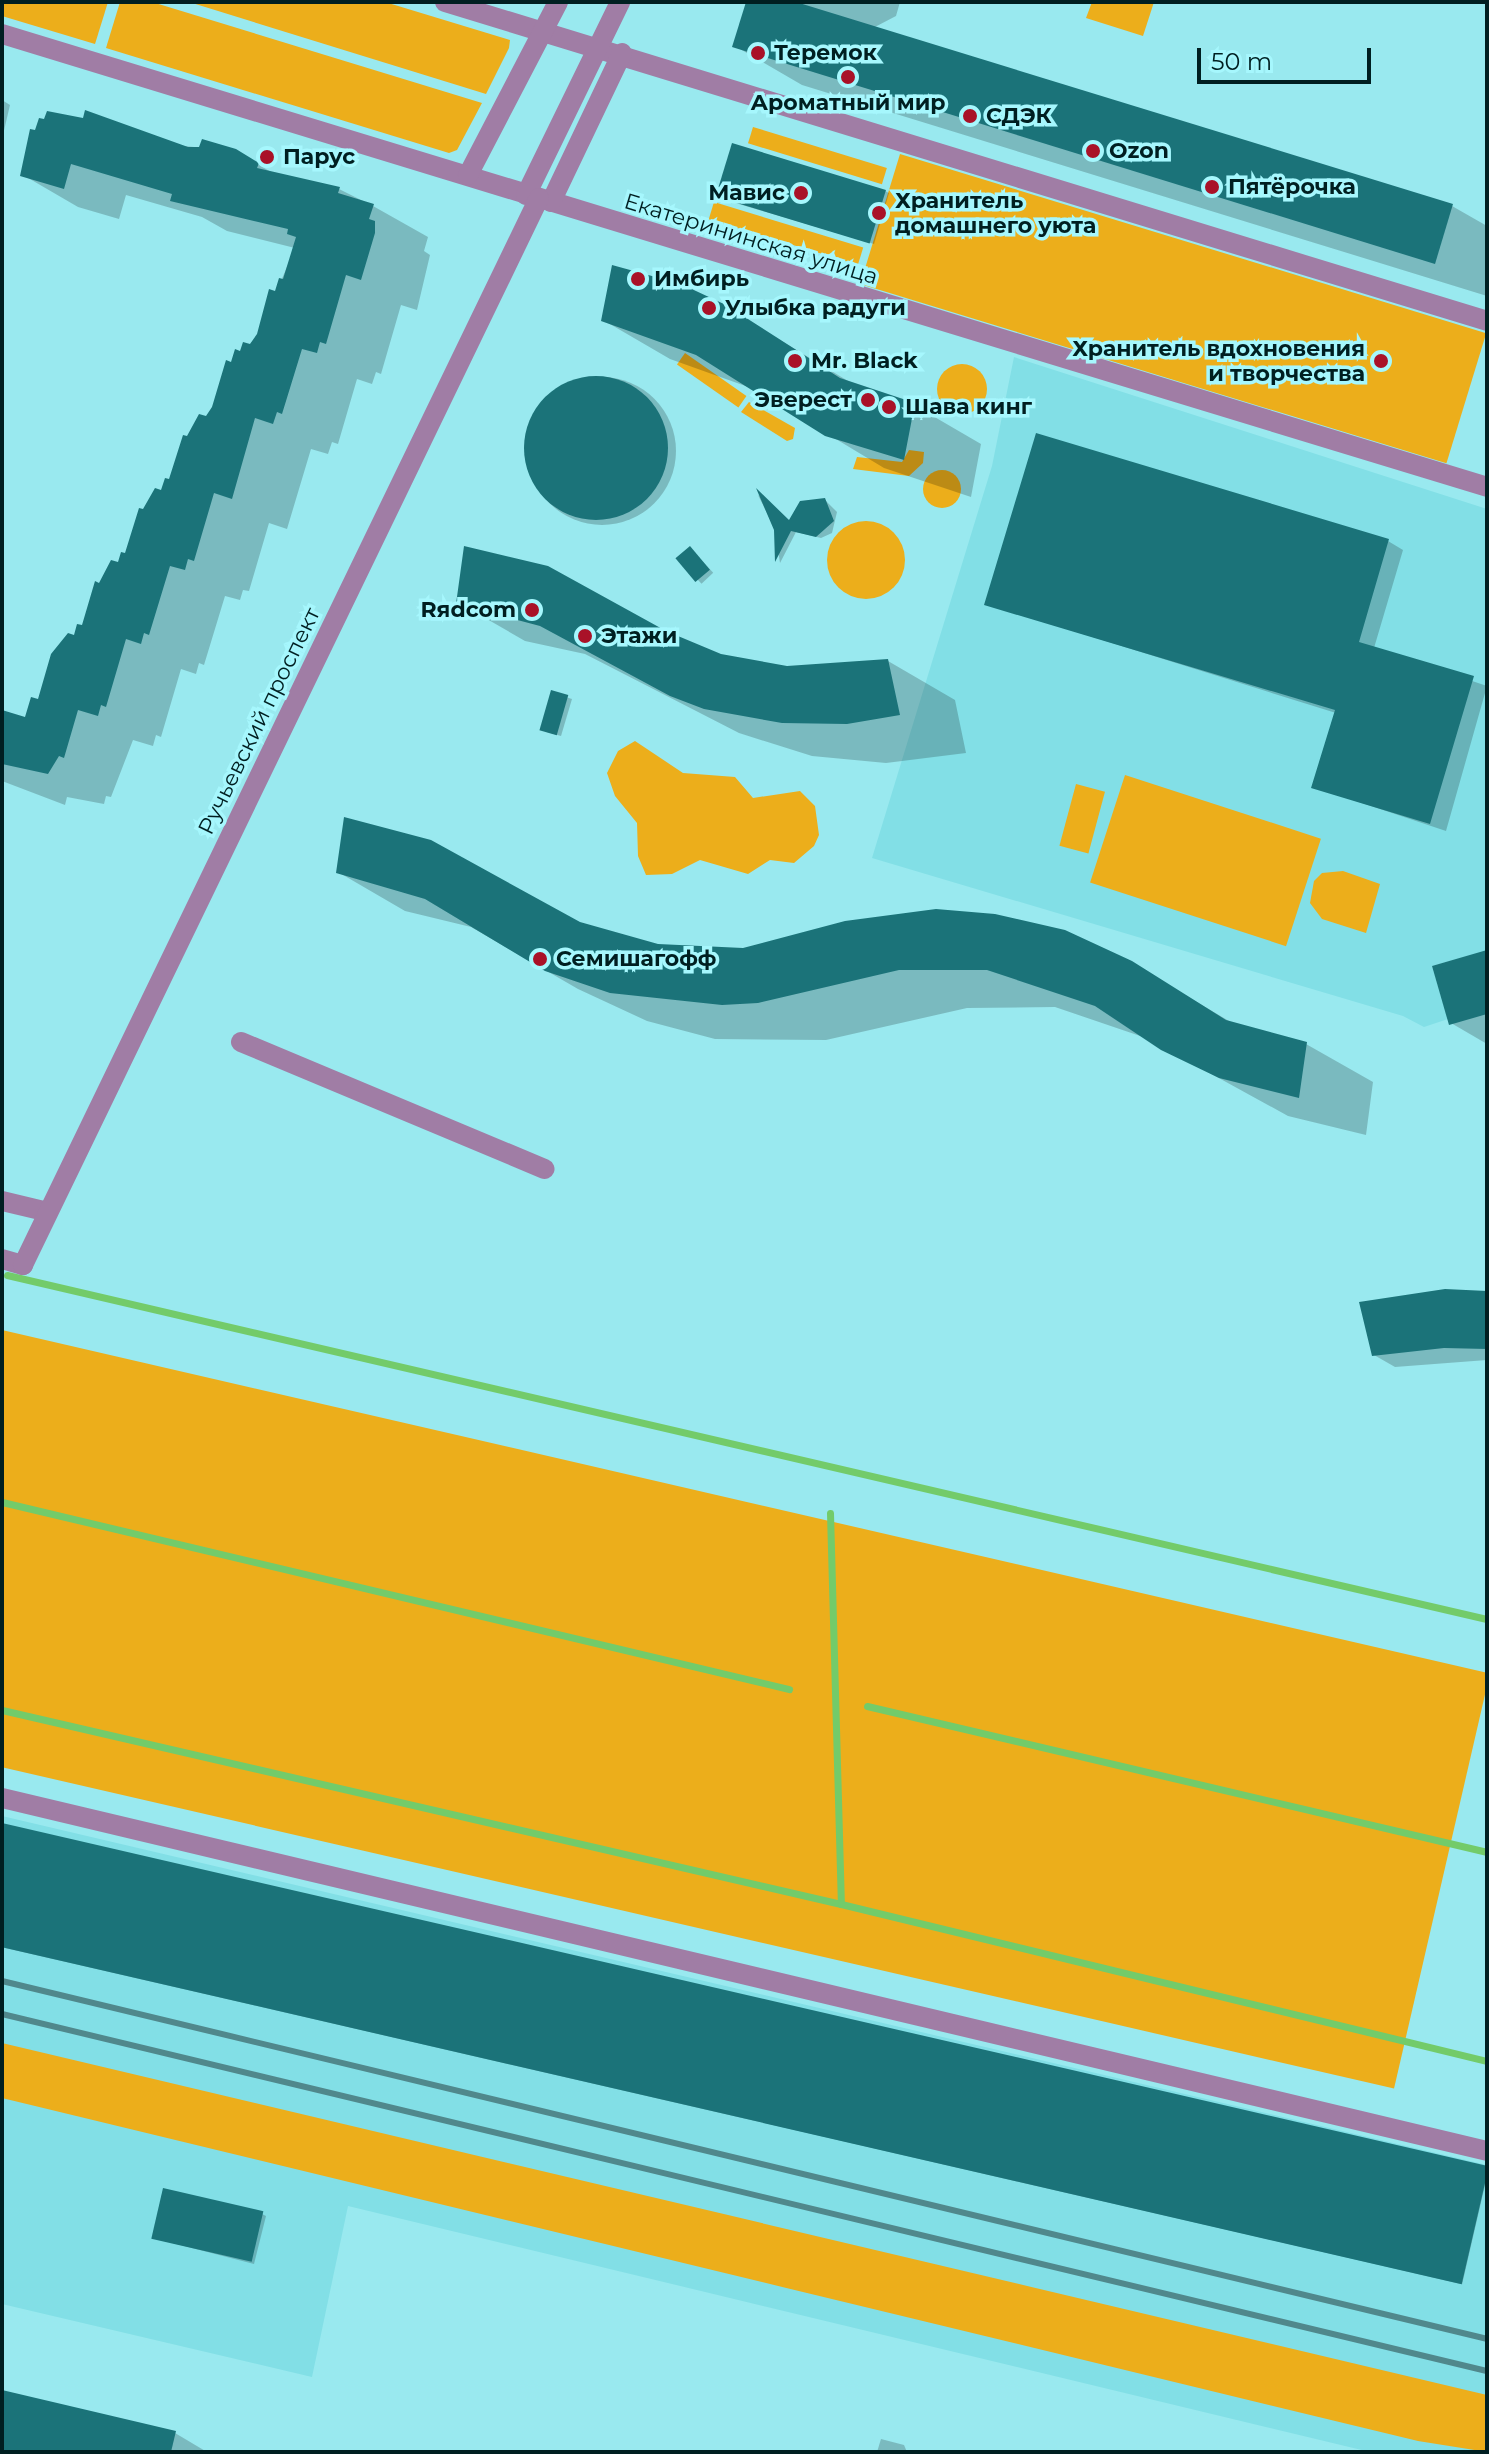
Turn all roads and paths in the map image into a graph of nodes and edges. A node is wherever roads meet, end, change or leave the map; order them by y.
1 (445, 2) edge
2 (558, 2) edge
3 (620, 2) edge
4 (544, 29) junction
5 (2, 34) edge
6 (598, 46) junction
7 (622, 53) junction
8 (468, 175) junction
9 (539, 198) junction
10 (1487, 321) edge
11 (1487, 487) edge
12 (241, 1042) dead end
13 (545, 1169) dead end
14 (2, 1201) edge
15 (48, 1212) junction
16 (2, 1259) edge
17 (2, 1798) edge
18 (1487, 2151) edge

1 - 4 street
2 - 4 street
3 - 6 street, Ручьевский проспект
4 - 6 street
4 - 8 street
5 - 8 street, Екатерининская улица
6 - 7 street
6 - 9 street, Ручьевский проспект
7 - 9 street, Ручьевский проспект
7 - 10 street
8 - 9 street, Екатерининская улица
9 - 11 street, Екатерининская улица
9 - 15 street, Ручьевский проспект
12 - 13 street
14 - 15 street
15 - 16 street, Ручьевский проспект
17 - 18 street

